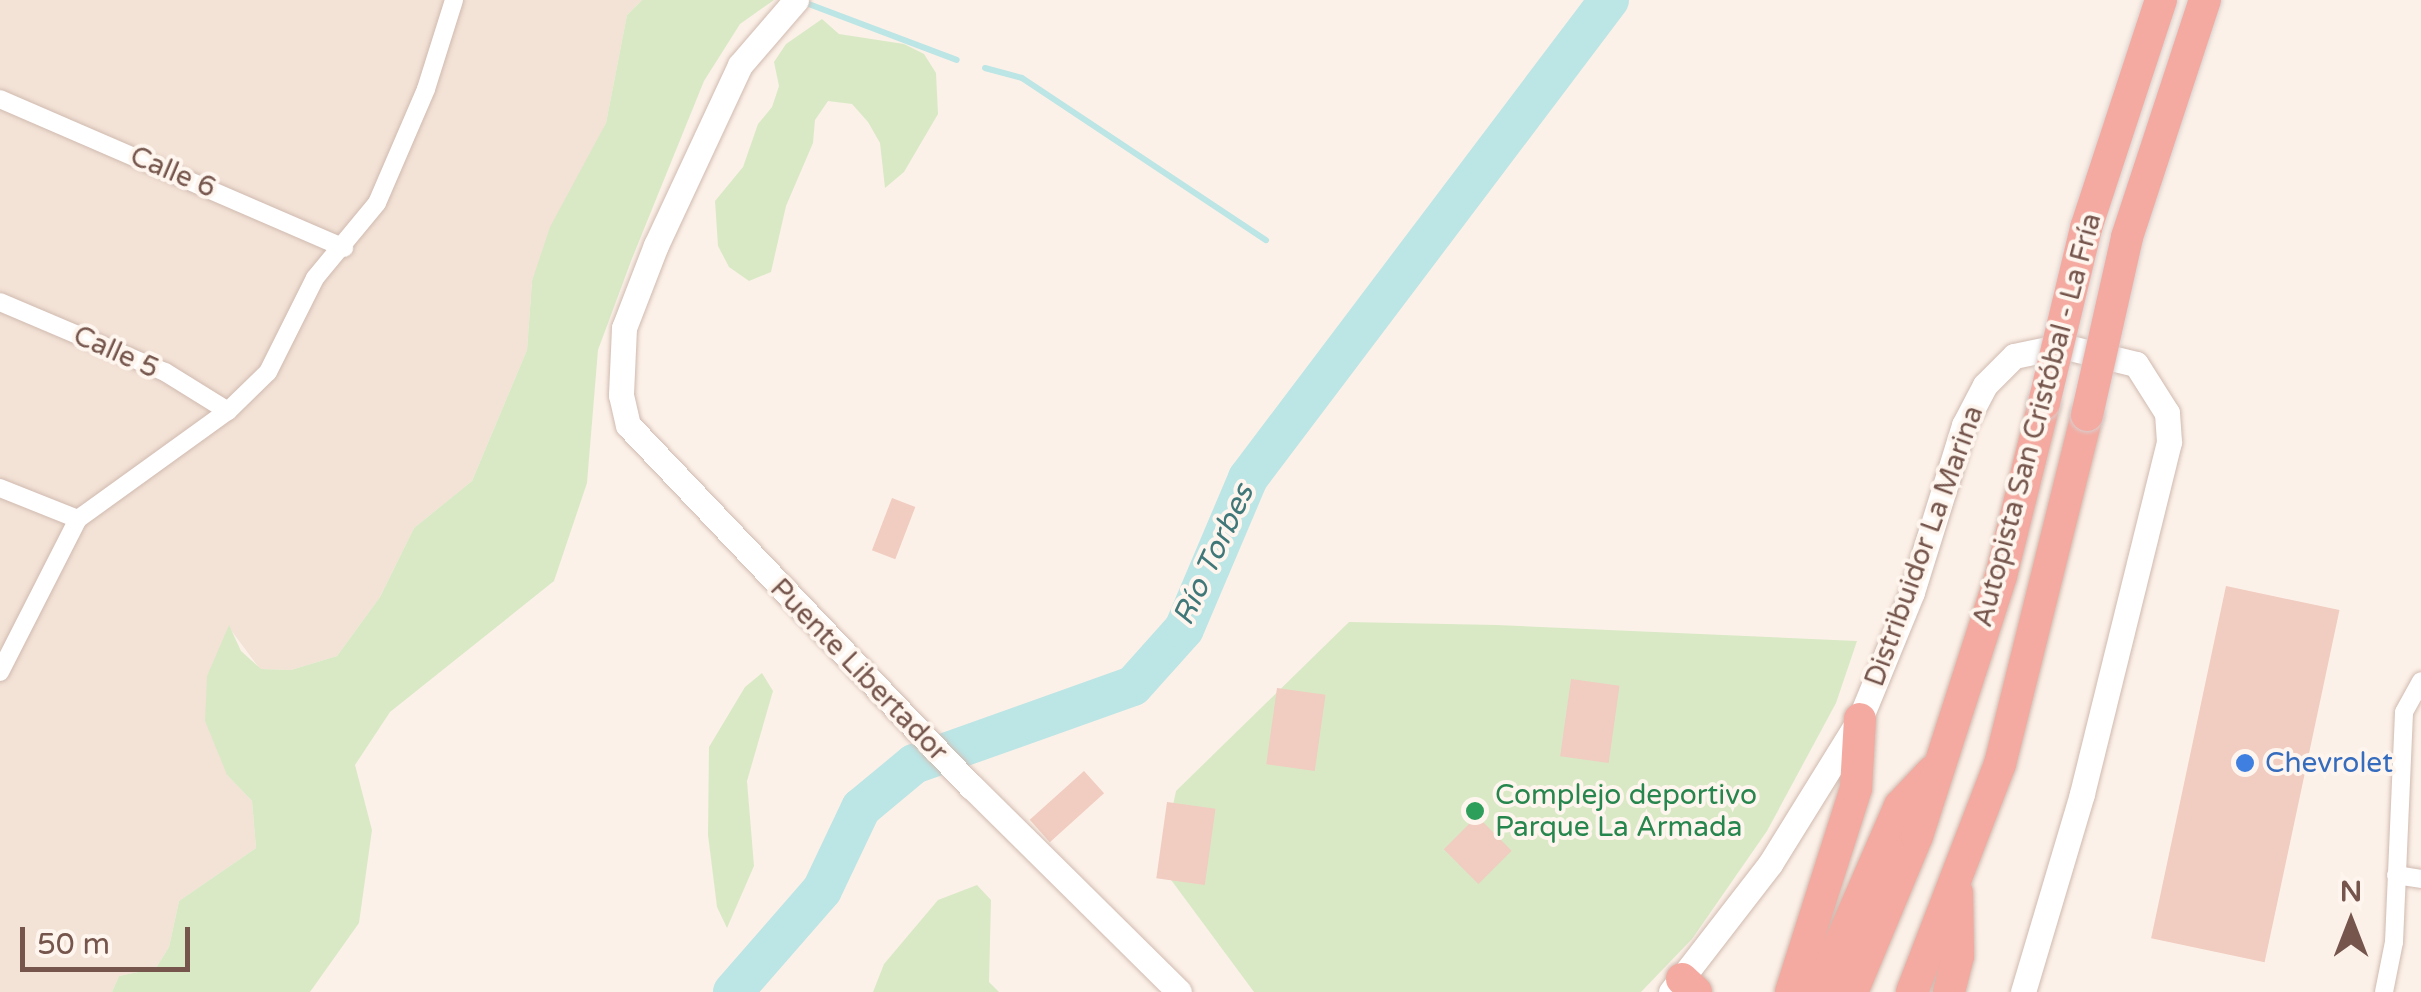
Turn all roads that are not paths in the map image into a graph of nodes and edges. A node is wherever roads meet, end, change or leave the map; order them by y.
1 (454, 0) edge
2 (796, 0) edge
3 (2161, 0) edge
4 (2205, 0) edge
5 (0, 98) edge
6 (344, 248) junction
7 (0, 302) edge
8 (228, 410) junction
9 (0, 488) edge
10 (78, 519) junction
11 (0, 672) edge
12 (2421, 681) edge
13 (1860, 719) junction
14 (1938, 765) junction
15 (2396, 875) junction
16 (1957, 876) junction
17 (2421, 879) edge
18 (1683, 988) edge
19 (1180, 992) edge
20 (1791, 992) edge
21 (1820, 992) edge
22 (1852, 992) edge
23 (1912, 992) edge
24 (1949, 992) edge
25 (2023, 992) edge
26 (2384, 992) edge

1 - 6 street
2 - 19 street, Puente Libertador
3 - 14 highway, Autopista San Cristóbal - La Fría, bridge
4 - 16 highway, Autopista San Cristóbal - La Fría, bridge
5 - 6 street, Calle 6
6 - 8 street
7 - 8 street, Calle 5
8 - 10 street
9 - 10 street
10 - 11 street
12 - 15 street
13 - 18 street, Distribuidor La Marina
13 - 20 highway
13 - 25 street, Distribuidor La Marina
14 - 21 highway, Autopista San Cristóbal - La Fría
14 - 22 highway
15 - 17 street
15 - 26 street
16 - 23 highway, Autopista San Cristóbal - La Fría
16 - 24 highway

